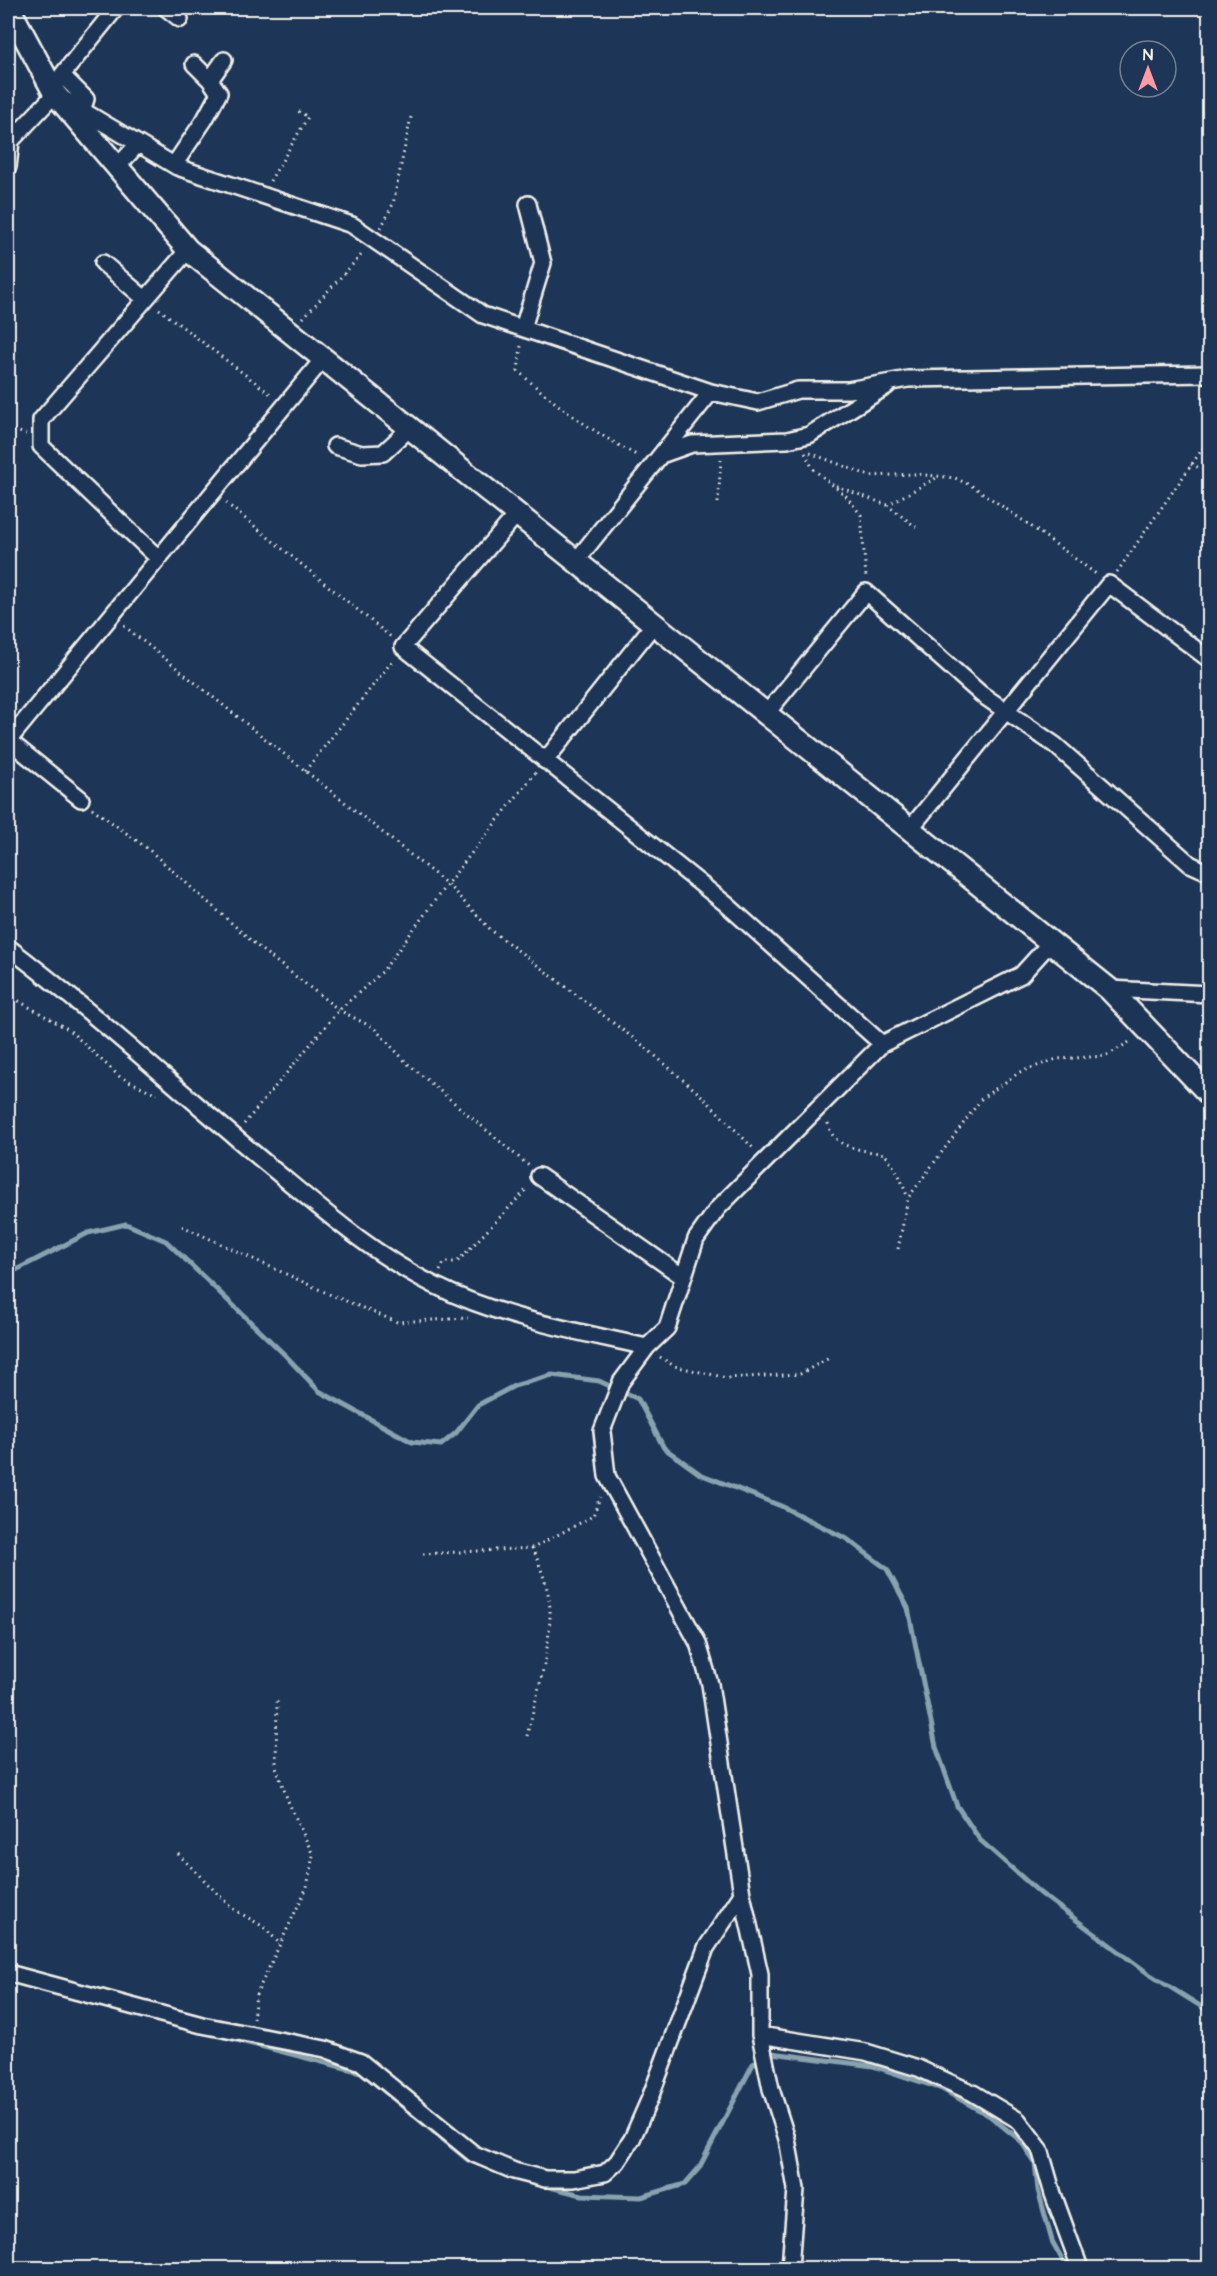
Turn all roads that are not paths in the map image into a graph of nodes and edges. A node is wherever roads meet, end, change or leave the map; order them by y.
1 (9, 8) edge
2 (116, 8) edge
3 (166, 8) edge
4 (180, 19) dead end
5 (225, 60) dead end
6 (194, 64) dead end
7 (210, 80) junction
8 (55, 94) junction
9 (82, 111) junction
10 (9, 142) edge
11 (138, 144) junction
12 (174, 165) junction
13 (8, 167) edge
14 (117, 167) junction
15 (528, 204) dead end
16 (188, 250) junction
17 (103, 263) dead end
18 (145, 299) junction
19 (523, 328) junction
20 (323, 358) junction
21 (1209, 374) edge
22 (893, 381) junction
23 (711, 392) junction
24 (410, 428) junction
25 (335, 446) dead end
26 (657, 460) junction
27 (517, 514) junction
28 (158, 558) junction
29 (576, 561) junction
30 (654, 624) junction
31 (1209, 660) edge
32 (1005, 712) junction
33 (766, 714) junction
34 (8, 740) edge
35 (545, 761) junction
36 (81, 799) road end
37 (910, 830) junction
38 (1209, 873) edge
39 (1051, 942) junction
40 (8, 947) edge
41 (1109, 989) junction
42 (1209, 994) edge
43 (882, 1044) junction
44 (1209, 1095) edge
45 (539, 1176) road end
46 (683, 1277) junction
47 (647, 1347) junction
48 (742, 1894) junction
49 (8, 1973) edge
50 (763, 2050) junction
51 (790, 2268) edge
52 (1080, 2268) edge

1 - 8 street
2 - 9 street
3 - 4 street
5 - 7 street
6 - 7 street
7 - 12 street
8 - 9 street
8 - 10 street
8 - 14 street
9 - 11 street
10 - 13 street
11 - 12 street
11 - 14 street
12 - 19 street
14 - 16 street
15 - 19 street
16 - 18 street
16 - 20 street
17 - 18 street
18 - 28 street
19 - 23 street
20 - 24 street
20 - 28 street
21 - 22 street
22 - 23 street
22 - 26 street
23 - 26 street
24 - 25 street
24 - 27 street
26 - 29 street
27 - 29 street
27 - 35 street
28 - 34 street
29 - 30 street
30 - 33 street
30 - 35 street
31 - 32 street
32 - 33 street
32 - 37 street
32 - 38 street
33 - 37 street
34 - 36 street
35 - 43 street
37 - 39 street
39 - 41 street
39 - 43 street
40 - 47 street
41 - 42 street
41 - 44 street
43 - 46 street
45 - 46 street
46 - 47 street
47 - 48 street
48 - 49 street
48 - 50 street
50 - 51 street
50 - 52 street

